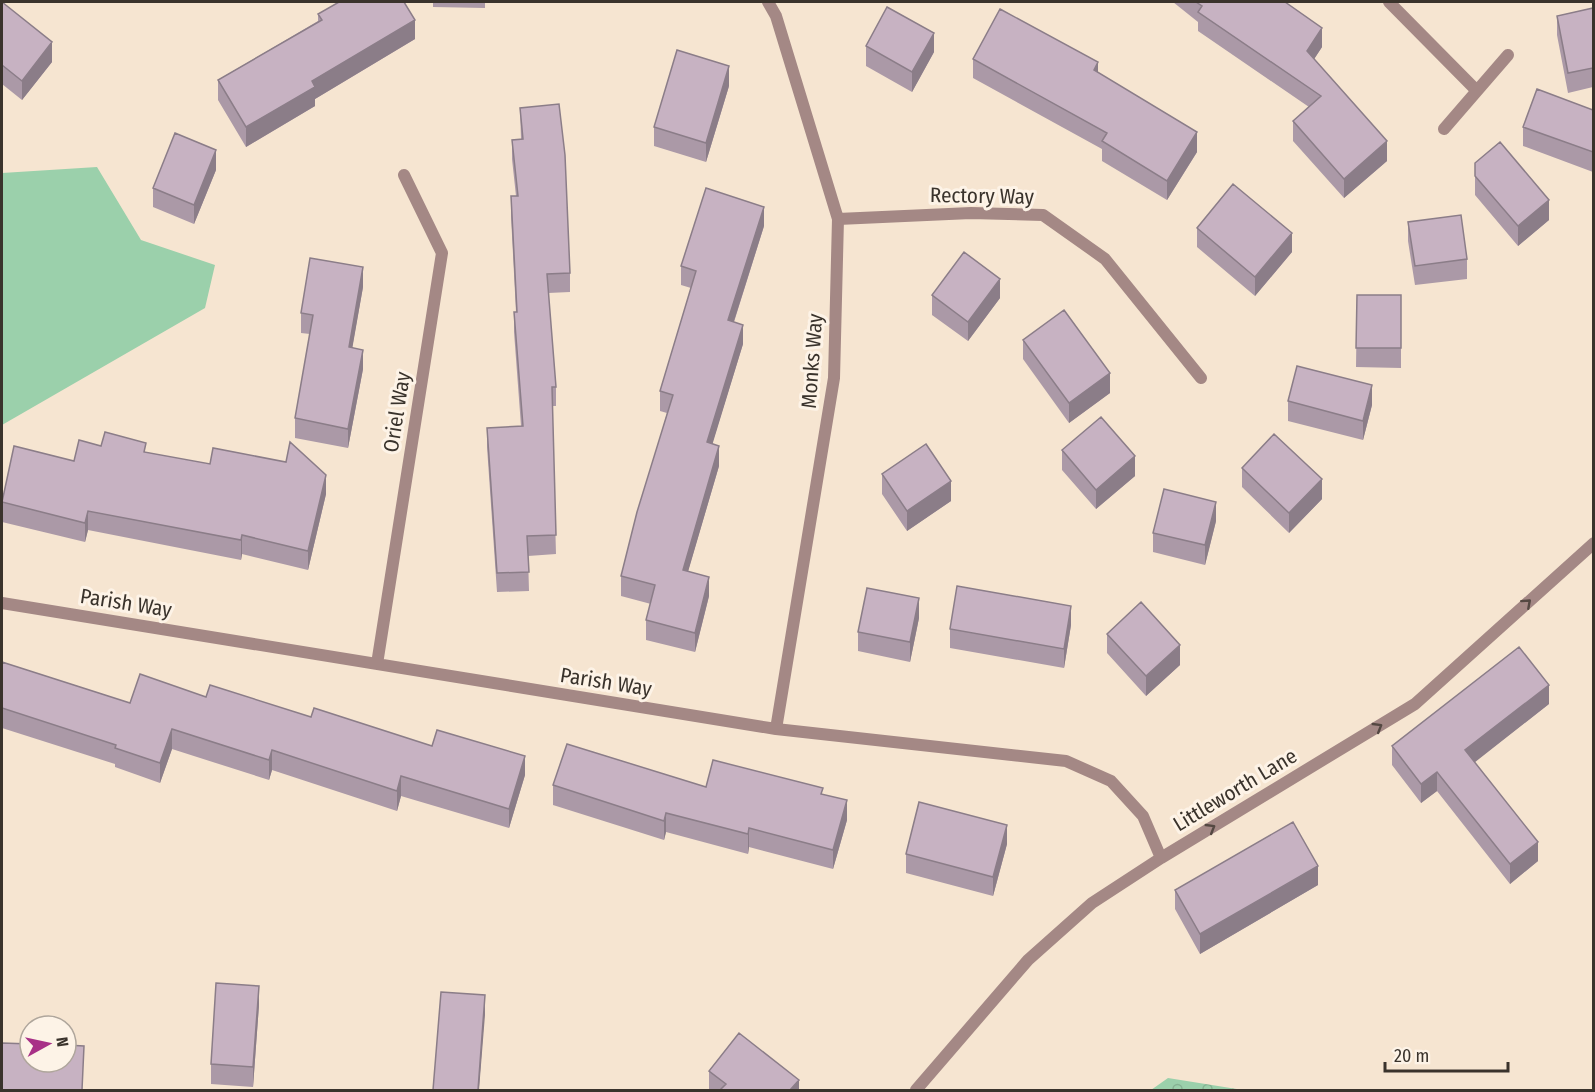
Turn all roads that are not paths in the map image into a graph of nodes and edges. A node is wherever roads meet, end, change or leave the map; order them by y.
1 (768, 2) edge
2 (1389, 2) edge
3 (1508, 55) dead end
4 (1477, 91) junction
5 (1444, 129) dead end
6 (404, 175) dead end
7 (838, 219) junction
8 (1201, 378) dead end
9 (1593, 543) edge
10 (2, 603) edge
11 (377, 663) junction
12 (776, 729) junction
13 (1161, 858) junction
14 (916, 1090) edge

1 - 7 street, Monks Way
2 - 4 street
3 - 4 street
4 - 5 street
6 - 11 street, Oriel Way
7 - 8 street, Rectory Way
7 - 12 street, Monks Way
13 -> 9 street, Littleworth Lane
10 - 11 street, Parish Way
11 - 12 street, Parish Way
12 - 13 street, Parish Way
13 - 14 street, Littleworth Lane

